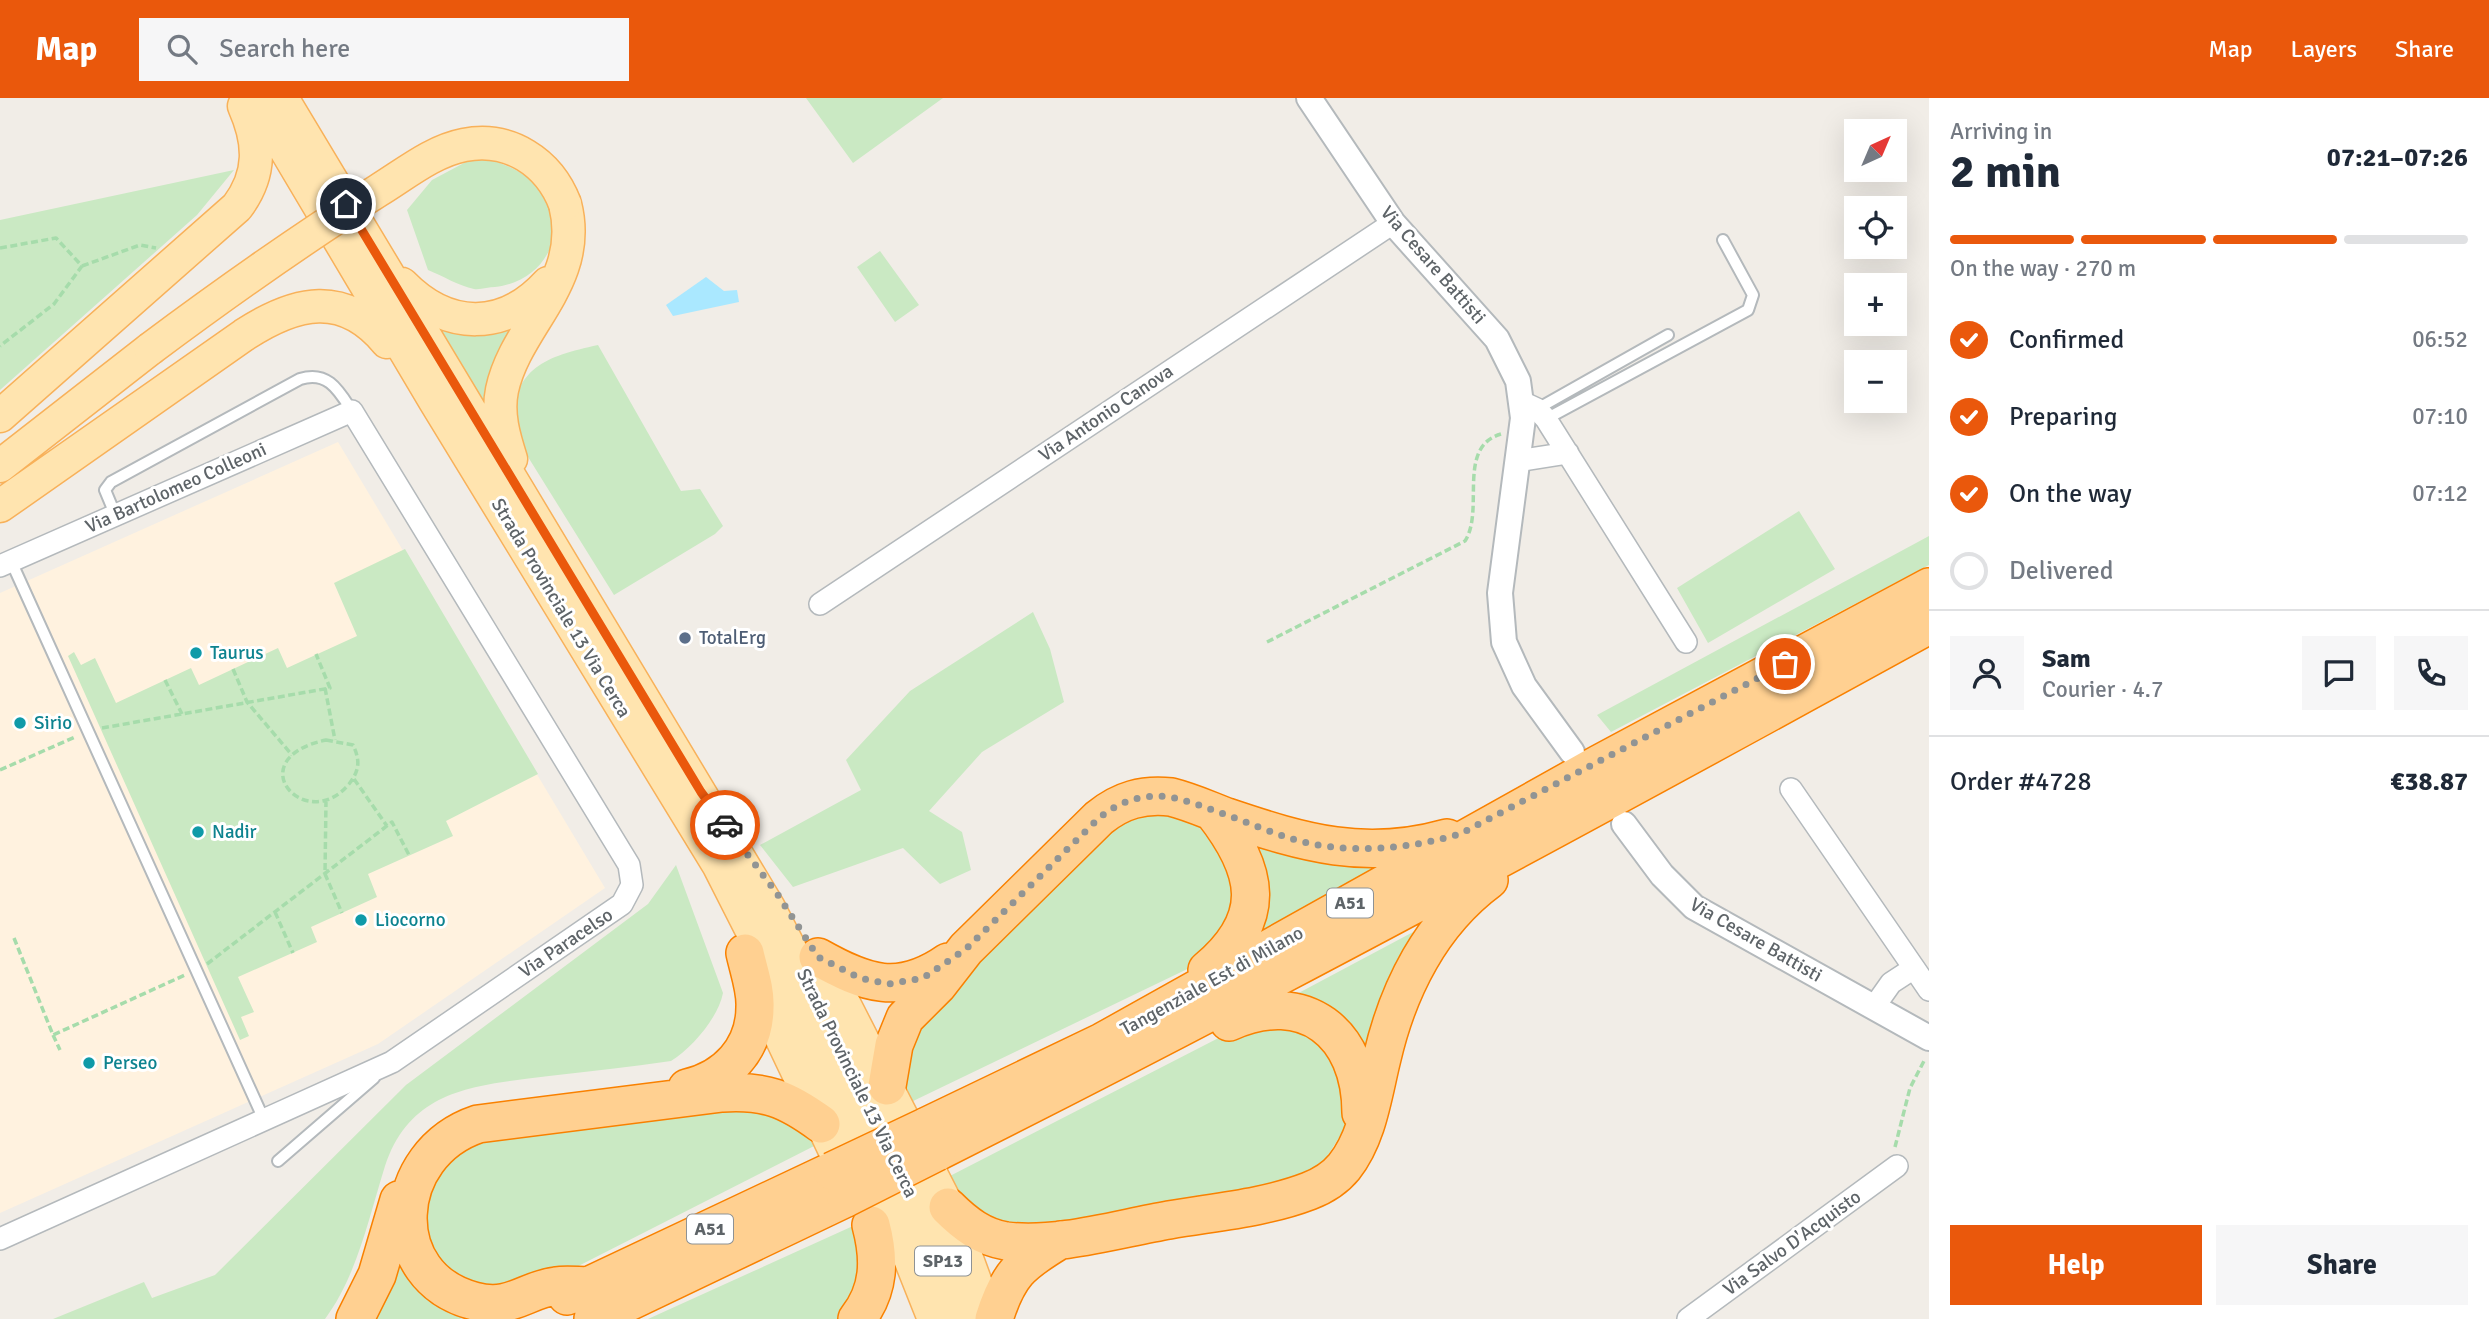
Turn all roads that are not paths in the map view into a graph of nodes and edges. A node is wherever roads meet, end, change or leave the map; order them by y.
1 (241, 98) edge
2 (255, 98) edge
3 (282, 98) edge
4 (1309, 98) edge
5 (1393, 223) junction
6 (1723, 240) dead end
7 (371, 247) junction
8 (563, 265) junction
9 (1668, 335) dead end
10 (435, 401) junction
11 (1535, 410) junction
12 (352, 411) junction
13 (0, 416) edge
14 (1568, 453) junction
15 (1517, 461) junction
16 (0, 466) edge
17 (524, 501) junction
18 (0, 506) edge
19 (115, 514) junction
20 (5, 564) edge
21 (1929, 587) edge
22 (820, 604) dead end
23 (1929, 625) edge
24 (1686, 642) dead end
25 (1585, 758) junction
26 (653, 760) junction
27 (1791, 789) dead end
28 (701, 792) junction
29 (1213, 812) junction
30 (1624, 824) dead end
31 (1558, 829) junction
32 (966, 949) junction
33 (745, 953) junction
34 (818, 957) junction
35 (1924, 979) edge
36 (1874, 1007) junction
37 (1929, 1038) edge
38 (1119, 1047) junction
39 (392, 1062) junction
40 (887, 1086) junction
41 (265, 1122) junction
42 (821, 1124) junction
43 (1360, 1135) junction
44 (1896, 1158) road end
45 (278, 1161) dead end
46 (839, 1185) junction
47 (948, 1207) junction
48 (870, 1225) junction
49 (0, 1239) edge
50 (1060, 1239) junction
51 (660, 1287) junction
52 (591, 1303) edge
53 (355, 1319) edge
54 (514, 1319) edge
55 (624, 1319) edge
56 (857, 1319) edge
57 (912, 1319) edge
58 (934, 1319) edge
59 (965, 1319) edge
60 (991, 1319) edge
61 (1688, 1319) edge

1 - 13 main road
2 - 10 main road, Strada Provinciale 13 Via Cerca / SP13
3 - 7 main road, Strada Provinciale 13 Via Cerca / SP13
4 - 5 street, Via Cesare Battisti
5 - 11 street, Via Cesare Battisti
5 - 22 street, Via Antonio Canova
6 - 11 lane
7 - 8 main road
7 - 17 main road, Strada Provinciale 13 Via Cerca / SP13
8 - 16 main road, bridge
8 - 17 main road
9 - 11 lane
10 - 18 main road
10 - 26 main road, Strada Provinciale 13 Via Cerca / SP13
11 - 14 street, Via Cesare Battisti
11 - 15 street, Via Cesare Battisti
12 - 19 street, Via Bartolomeo Colleoni
12 - 19 lane
12 - 39 street, Via Paracelso
14 - 15 street
14 - 24 street, Via Cesare Battisti
15 - 25 street, Via Cesare Battisti
17 - 28 main road, Strada Provinciale 13 Via Cerca / SP13
19 - 20 street, Via Bartolomeo Colleoni
20 - 41 lane
21 - 25 highway, Tangenziale Est di Milano / A51
23 - 31 highway, Tangenziale Est di Milano / A51
25 - 29 highway
25 - 38 highway, Tangenziale Est di Milano / A51
26 - 33 main road
26 - 58 main road, Strada Provinciale 13 Via Cerca / SP13
27 - 35 street
28 - 34 main road
28 - 59 main road, Strada Provinciale 13 Via Cerca / SP13
29 - 32 highway
29 - 38 highway
30 - 36 street, Via Cesare Battisti
31 - 38 highway, Tangenziale Est di Milano / A51
31 - 43 highway
32 - 34 highway
32 - 40 highway
33 - 42 main road
33 - 53 highway
34 - 40 main road
35 - 36 street
36 - 37 street, Via Cesare Battisti
38 - 43 highway
38 - 46 highway, Tangenziale Est di Milano / A51, bridge
39 - 41 street, Via Paracelso
39 - 45 lane
40 - 47 main road
41 - 49 street, Via Paracelso
42 - 48 main road
42 - 52 highway
43 - 50 highway
44 - 61 street, Via Salvo D'Acquisto
46 - 51 highway, Tangenziale Est di Milano / A51
46 - 52 highway, Tangenziale Est di Milano / A51
47 - 50 highway
47 - 60 main road
48 - 56 highway
48 - 57 main road
50 - 60 highway
51 - 52 highway, Tangenziale Est di Milano / A51
51 - 55 highway
52 - 54 highway, Tangenziale Est di Milano / A51

